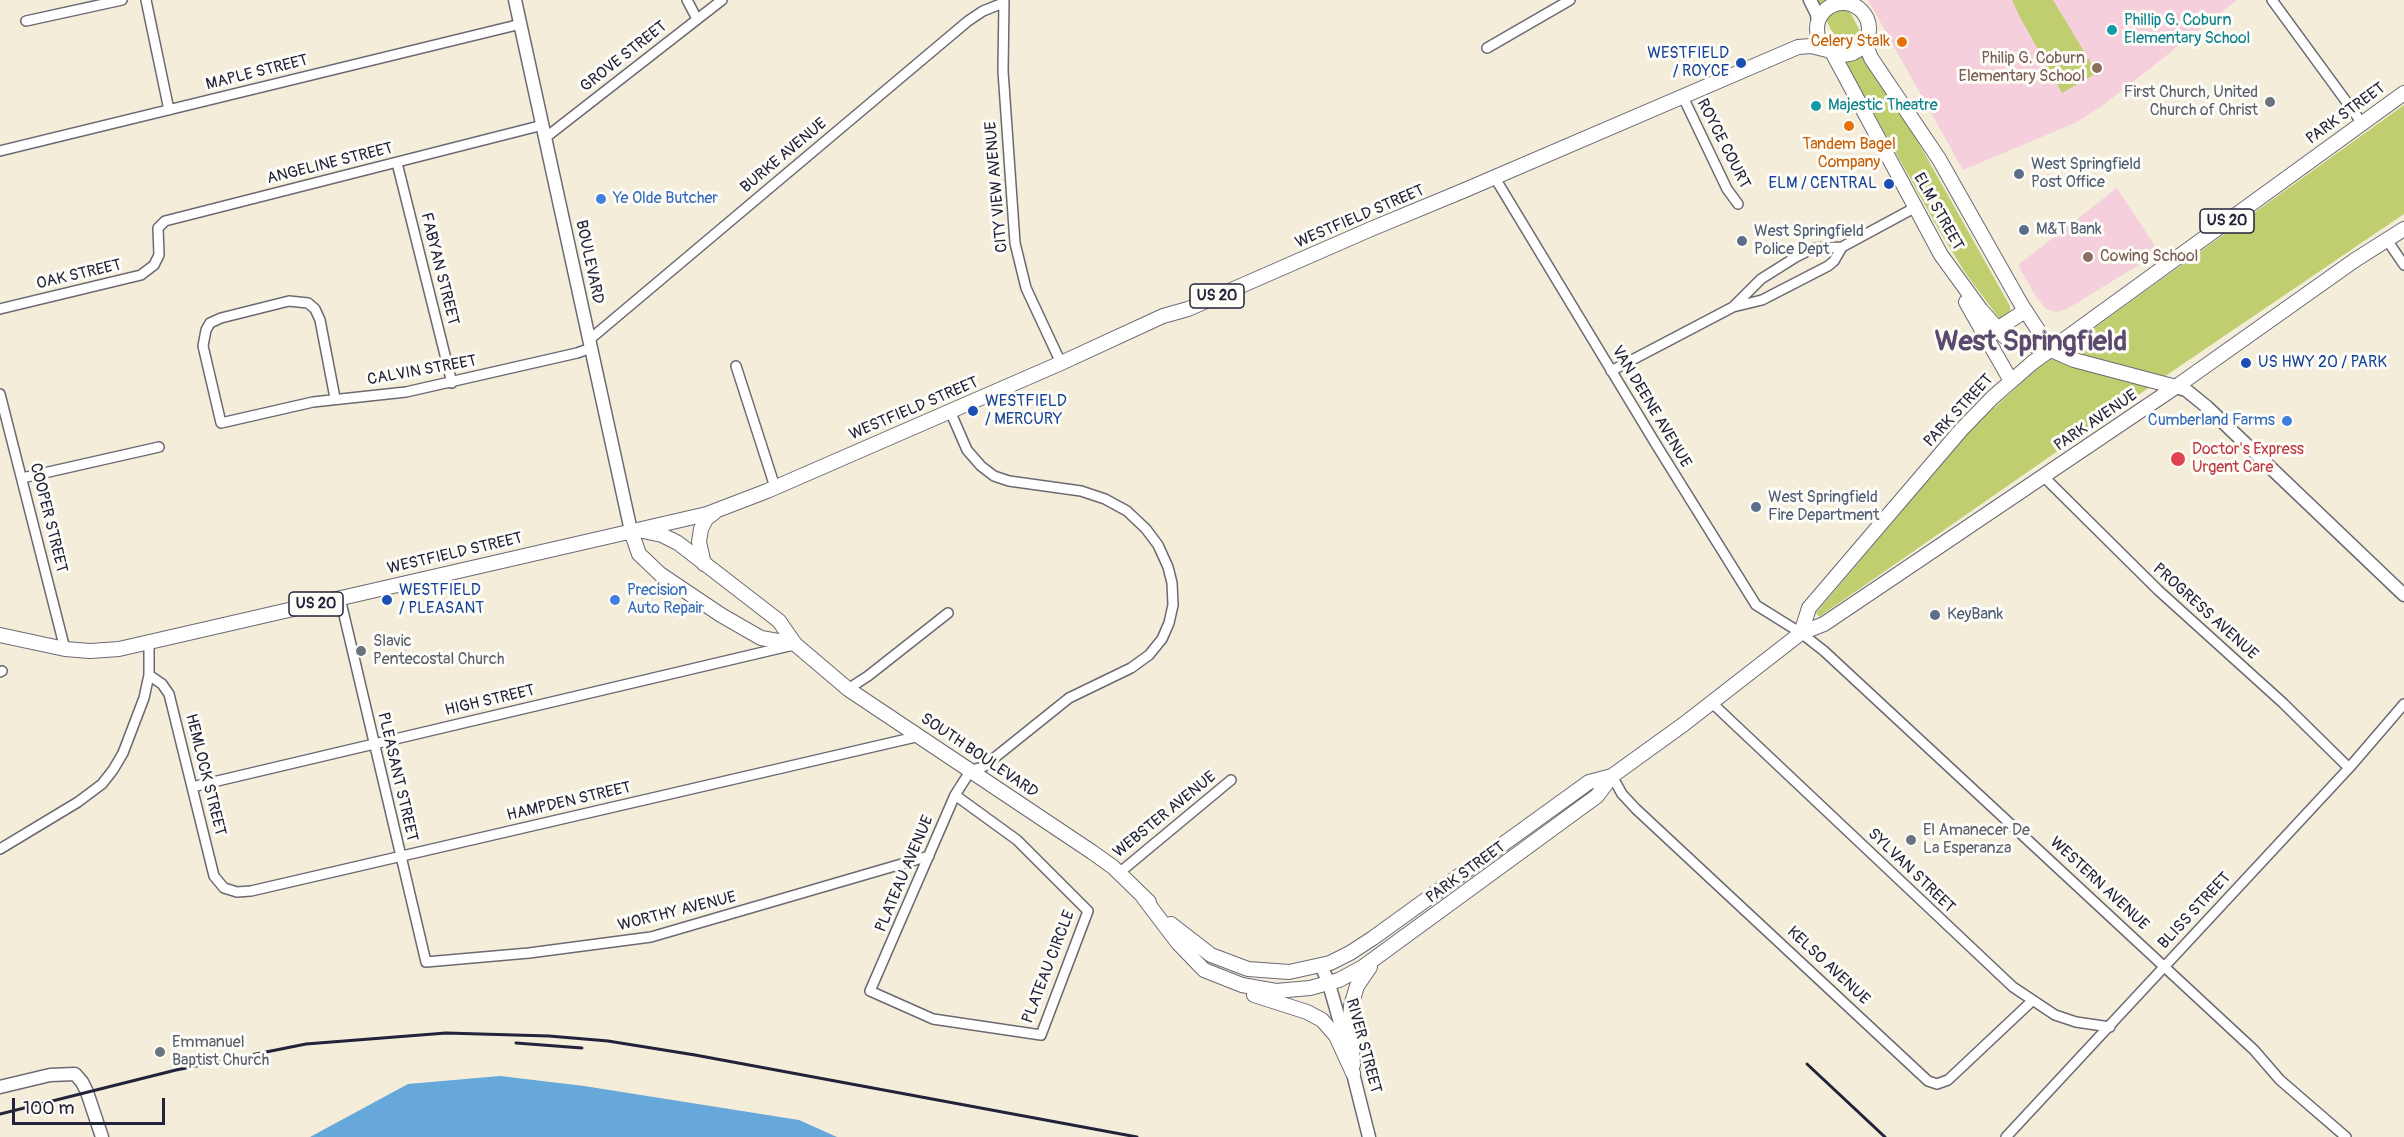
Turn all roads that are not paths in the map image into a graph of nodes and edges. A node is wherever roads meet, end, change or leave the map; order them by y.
1 (122, 0) edge
2 (146, 0) edge
3 (515, 0) edge
4 (687, 0) edge
5 (722, 0) edge
6 (1570, 0) edge
7 (1810, 0) edge
8 (2272, 0) edge
9 (1004, 1) edge
10 (1852, 2) edge
11 (698, 19) junction
12 (26, 21) dead end
13 (520, 24) junction
14 (1817, 26) junction
15 (1867, 39) junction
16 (1798, 47) junction
17 (1487, 48) dead end
18 (1830, 51) junction
19 (2404, 93) edge
20 (1683, 97) junction
21 (169, 110) junction
22 (2362, 123) junction
23 (544, 132) junction
24 (0, 151) edge
25 (397, 162) junction
26 (1495, 178) junction
27 (1738, 204) dead end
28 (1916, 207) junction
29 (2404, 229) edge
30 (2387, 240) junction
31 (1842, 247) junction
32 (1941, 255) junction
33 (157, 259) joint
34 (2404, 266) edge
35 (1733, 307) junction
36 (0, 309) edge
37 (2025, 311) junction
38 (1997, 329) junction
39 (590, 344) junction
40 (2050, 350) junction
41 (1061, 363) junction
42 (736, 366) dead end
43 (1611, 371) junction
44 (2011, 381) junction
45 (452, 383) junction
46 (2176, 387) junction
47 (0, 394) edge
48 (335, 398) junction
49 (950, 411) junction
50 (159, 447) dead end
51 (2043, 476) junction
52 (22, 478) junction
53 (775, 487) junction
54 (716, 511) junction
55 (631, 531) junction
56 (704, 564) junction
57 (2404, 595) edge
58 (340, 598) junction
59 (948, 613) dead end
60 (1801, 633) junction
61 (0, 635) edge
62 (150, 643) junction
63 (795, 644) junction
64 (65, 649) junction
65 (149, 675) junction
66 (848, 689) junction
67 (1712, 702) junction
68 (2404, 704) edge
69 (920, 736) junction
70 (374, 744) junction
71 (2349, 768) junction
72 (971, 770) junction
73 (1612, 776) junction
74 (1231, 780) dead end
75 (192, 787) junction
76 (955, 795) junction
77 (0, 849) edge
78 (401, 856) junction
79 (929, 856) junction
80 (1119, 873) junction
81 (224, 888) joint
82 (1143, 897) junction
83 (1390, 949) junction
84 (426, 962) joint
85 (1321, 965) junction
86 (2165, 966) junction
87 (1204, 970) junction
88 (1329, 984) junction
89 (870, 991) joint
90 (2032, 1001) junction
91 (2110, 1027) junction
92 (1353, 1073) junction
93 (0, 1088) edge
94 (102, 1137) edge
95 (1369, 1137) edge
96 (2006, 1137) edge
97 (2346, 1137) edge

1 - 12 street
2 - 21 street
3 - 13 main road, BOULEVARD
4 - 11 street
5 - 11 street, GROVE STREET
6 - 17 street
7 - 14 main road
8 - 22 street
9 - 39 street, BURKE AVENUE
9 - 41 street, CITY VIEW AVENUE
10 - 14 main road, US 20
10 - 15 main road, US 20
11 - 23 street, GROVE STREET
13 - 21 street, MAPLE STREET
13 - 23 main road, BOULEVARD
14 - 16 main road, WESTFIELD STREET / US 20
14 - 18 main road
15 - 18 main road
15 - 37 main road, ELM STREET
16 - 18 main road, WESTFIELD STREET / US 20
16 - 20 main road, WESTFIELD STREET / US 20
18 - 28 main road, ELM STREET
19 - 22 main road, PARK STREET / US 20
20 - 26 main road, WESTFIELD STREET / US 20
20 - 27 street, ROYCE COURT
21 - 24 street, MAPLE STREET
22 - 40 main road, PARK STREET / US 20
23 - 25 street, ANGELINE STREET
23 - 39 main road, BOULEVARD
25 - 33 street, ANGELINE STREET
25 - 45 street, FABYAN STREET
26 - 41 main road, WESTFIELD STREET / US 20
26 - 43 street, VAN DEENE AVENUE
28 - 31 street
28 - 32 main road, ELM STREET
29 - 30 main road, PARK AVENUE
30 - 34 street
30 - 46 main road, PARK AVENUE
31 - 35 street
31 - 35 street
32 - 38 main road, ELM STREET
32 - 44 main road
33 - 36 street, OAK STREET
35 - 43 street
37 - 38 main road
37 - 40 main road, ELM STREET
38 - 40 main road, ELM STREET
39 - 45 street, CALVIN STREET
39 - 55 main road, BOULEVARD
40 - 44 main road, PARK STREET
40 - 46 main road, ELM STREET
41 - 49 main road, WESTFIELD STREET / US 20
42 - 53 street
43 - 60 street, VAN DEENE AVENUE
44 - 60 main road, PARK STREET
45 - 48 street, CALVIN STREET
46 - 51 main road, PARK AVENUE
46 - 57 main road
47 - 52 street, COOPER STREET
48 - 48 street, CALVIN STREET
49 - 53 main road, WESTFIELD STREET / US 20
49 - 72 street
50 - 52 street
51 - 60 main road, PARK AVENUE
51 - 71 street, PROGRESS AVENUE
52 - 64 street, COOPER STREET
53 - 54 main road, WESTFIELD STREET / US 20
54 - 55 main road, WESTFIELD STREET / US 20
54 - 56 main road
55 - 56 main road, SOUTH BOULEVARD
55 - 58 main road, WESTFIELD STREET / US 20
55 - 63 main road
56 - 63 main road, SOUTH BOULEVARD
58 - 62 main road, WESTFIELD STREET / US 20
58 - 70 street, PLEASANT STREET
59 - 66 street
60 - 67 main road, PARK STREET
60 - 86 street, WESTERN AVENUE
61 - 64 main road, WESTFIELD STREET / US 20
62 - 64 main road, WESTFIELD STREET / US 20
62 - 65 street
63 - 66 main road, SOUTH BOULEVARD
63 - 70 street, HIGH STREET
65 - 75 street, HEMLOCK STREET
65 - 77 street
66 - 69 main road, SOUTH BOULEVARD
67 - 73 main road, PARK STREET
67 - 90 street, SYLVAN STREET
68 - 71 street, BLISS STREET
69 - 72 main road, SOUTH BOULEVARD
69 - 78 street, HAMPDEN STREET
70 - 75 street, HIGH STREET
70 - 78 street, PLEASANT STREET
71 - 86 street, BLISS STREET
72 - 76 street, PLATEAU AVENUE
72 - 80 main road, SOUTH BOULEVARD
73 - 83 main road, PARK STREET
73 - 85 main road, PARK STREET
73 - 90 street, KELSO AVENUE
74 - 80 street, WEBSTER AVENUE
75 - 81 street, HEMLOCK STREET
76 - 79 street, PLATEAU AVENUE
76 - 89 street, PLATEAU CIRCLE
78 - 81 street, HAMPDEN STREET
78 - 84 street, PLEASANT STREET
79 - 84 street, WORTHY AVENUE
79 - 89 street, PLATEAU AVENUE
80 - 82 main road, SOUTH BOULEVARD
82 - 85 main road, SOUTH BOULEVARD
82 - 87 main road, SOUTH BOULEVARD
83 - 88 main road, PARK STREET
83 - 92 main road
85 - 88 main road, RIVER STREET
86 - 91 street, BLISS STREET
86 - 97 street, WESTERN AVENUE
87 - 88 main road, SOUTH BOULEVARD
87 - 92 main road
88 - 92 main road, RIVER STREET
90 - 91 street, SYLVAN STREET
91 - 96 street, BLISS STREET
92 - 95 main road, RIVER STREET
93 - 94 main road

